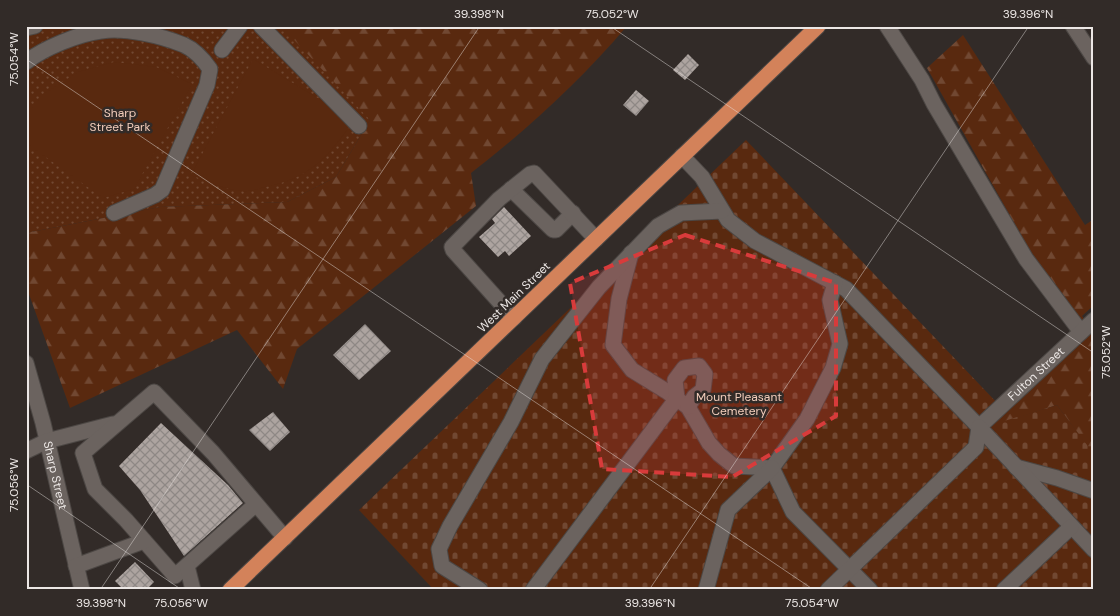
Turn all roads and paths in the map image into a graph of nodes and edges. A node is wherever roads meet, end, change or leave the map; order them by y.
1 (35, 26) edge
2 (240, 26) edge
3 (261, 26) edge
4 (818, 26) edge
5 (887, 26) edge
6 (1073, 26) edge
7 (26, 28) edge
8 (76, 32) edge
9 (222, 50) dead end
10 (1092, 51) edge
11 (26, 62) edge
12 (359, 126) dead end
13 (682, 156) junction
14 (511, 189) junction
15 (722, 211) junction
16 (114, 213) dead end
17 (573, 214) junction
18 (596, 239) junction
19 (631, 252) junction
20 (835, 283) junction
21 (514, 318) junction
22 (1094, 320) edge
23 (1081, 332) junction
24 (26, 363) edge
25 (682, 403) junction
26 (116, 423) junction
27 (979, 427) junction
28 (47, 441) junction
29 (26, 451) edge
30 (1016, 467) junction
31 (772, 468) junction
32 (1094, 491) edge
33 (256, 504) junction
34 (1072, 526) junction
35 (284, 538) junction
36 (144, 541) junction
37 (1094, 550) edge
38 (76, 566) junction
39 (187, 566) junction
40 (850, 569) junction
41 (82, 590) edge
42 (193, 590) edge
43 (230, 590) edge
44 (480, 590) edge
45 (534, 590) edge
46 (706, 590) edge
47 (828, 590) edge
48 (870, 590) edge
49 (1004, 590) edge

1 - 7 street
2 - 9 street
3 - 12 street
4 - 13 highway, West Main Street
5 - 23 street
6 - 10 street
8 - 11 street
8 - 16 street
13 - 15 street
13 - 18 highway, West Main Street
14 - 17 street
14 - 17 street
14 - 21 street
15 - 19 street
15 - 20 street
17 - 18 street
18 - 21 highway, West Main Street
19 - 25 street
19 - 44 street
20 - 27 street
20 - 31 street
21 - 35 highway, West Main Street
22 - 23 street, Fulton Street
23 - 27 street, Fulton Street
24 - 28 street, Sharp Street
25 - 31 street
25 - 45 street
26 - 28 street
26 - 33 street
26 - 36 street
27 - 30 street
27 - 40 street
28 - 29 street
28 - 38 street, Sharp Street
30 - 32 street
30 - 34 street
31 - 40 street
31 - 46 street
33 - 35 street
33 - 39 street
34 - 37 street
34 - 49 street
35 - 43 highway, West Main Street
36 - 38 street
36 - 39 street
38 - 41 street, Sharp Street
39 - 42 street
40 - 47 street
40 - 48 street

